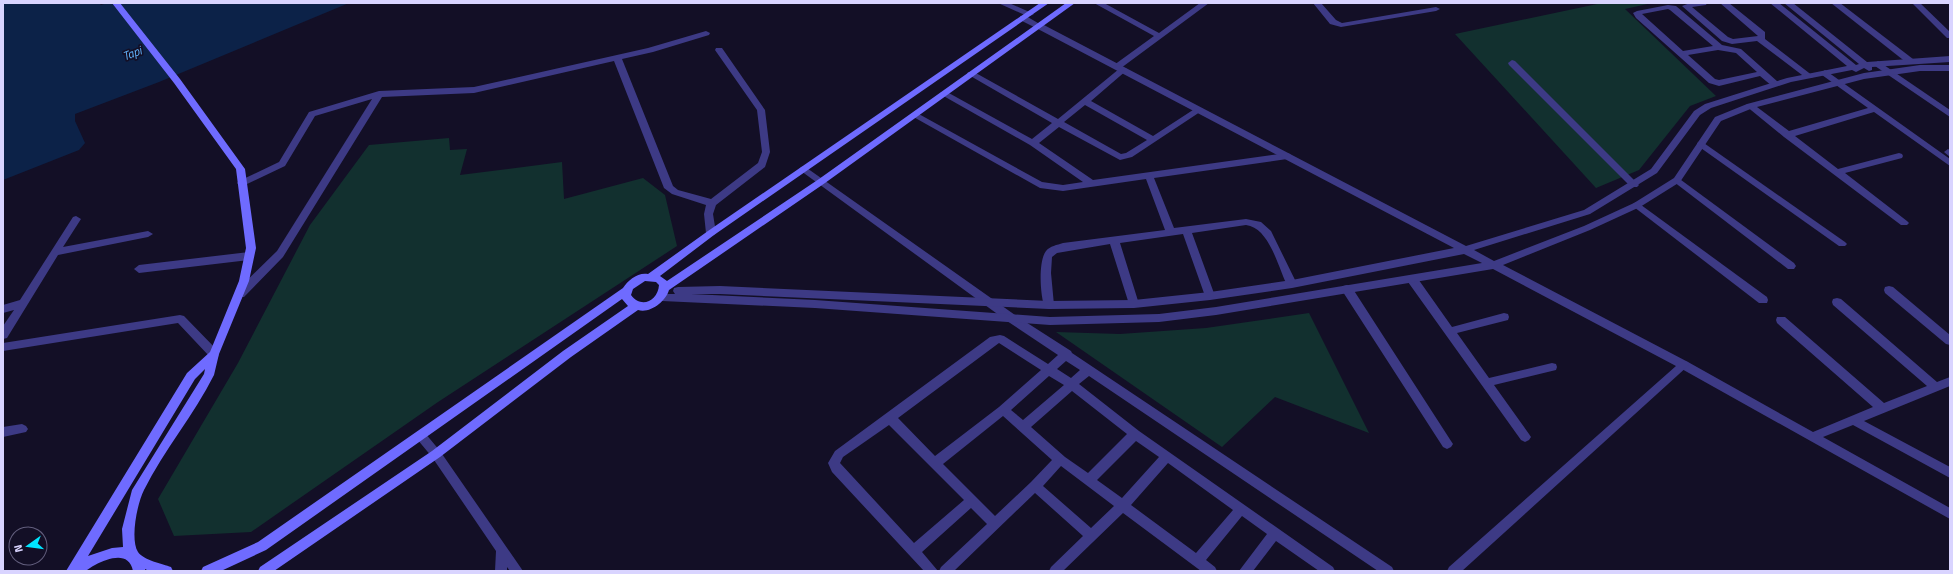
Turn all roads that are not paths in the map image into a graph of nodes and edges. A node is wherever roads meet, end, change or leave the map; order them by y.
1 (116, 3) edge
2 (1002, 3) edge
3 (1045, 3) edge
4 (1071, 3) edge
5 (1098, 3) edge
6 (1205, 3) edge
7 (1317, 3) edge
8 (1703, 3) edge
9 (1724, 3) edge
10 (1774, 3) edge
11 (1788, 3) edge
12 (1835, 3) edge
13 (1916, 3) edge
14 (1436, 9) dead end
15 (1026, 16) junction
16 (1039, 26) junction
17 (706, 33) dead end
18 (1160, 36) junction
19 (1950, 36) edge
20 (1759, 38) junction
21 (1719, 47) junction
22 (719, 50) dead end
23 (1680, 54) junction
24 (617, 57) junction
25 (1950, 59) edge
26 (1910, 61) junction
27 (1512, 63) dead end
28 (1866, 65) junction
29 (1853, 67) junction
30 (1877, 68) junction
31 (1950, 68) edge
32 (1120, 69) junction
33 (1889, 72) junction
34 (1825, 73) junction
35 (971, 74) junction
36 (1763, 74) junction
37 (1809, 76) junction
38 (1864, 76) junction
39 (1837, 82) junction
40 (1775, 84) junction
41 (379, 94) junction
42 (944, 94) junction
43 (1085, 101) junction
44 (1750, 106) junction
45 (1875, 109) junction
46 (1199, 110) junction
47 (1950, 114) edge
48 (914, 115) junction
49 (1058, 123) junction
50 (1788, 135) junction
51 (1154, 140) junction
52 (1033, 143) junction
53 (1702, 144) junction
54 (1947, 153) edge
55 (1286, 156) junction
56 (1899, 156) dead end
57 (1950, 163) edge
58 (804, 169) junction
59 (1837, 172) junction
60 (1149, 176) junction
61 (1678, 180) junction
62 (822, 181) junction
63 (242, 183) junction
64 (1092, 184) junction
65 (1634, 185) junction
66 (712, 203) junction
67 (1637, 205) junction
68 (76, 219) dead end
69 (1904, 223) dead end
70 (1186, 230) junction
71 (1171, 232) junction
72 (711, 233) junction
73 (148, 234) dead end
74 (1114, 240) junction
75 (1842, 244) dead end
76 (1464, 250) junction
77 (55, 252) junction
78 (249, 256) junction
79 (1494, 265) junction
80 (1791, 266) dead end
81 (139, 270) dead end
82 (651, 277) junction
83 (1412, 279) junction
84 (1292, 284) junction
85 (1347, 290) junction
86 (1889, 290) dead end
87 (626, 291) junction
88 (664, 292) junction
89 (240, 294) junction
90 (1210, 296) junction
91 (1763, 300) dead end
92 (987, 301) junction
93 (1837, 302) dead end
94 (23, 303) junction
95 (1134, 304) junction
96 (1049, 305) junction
97 (636, 306) junction
98 (3, 309) edge
99 (1504, 317) dead end
100 (1011, 318) junction
101 (1781, 320) dead end
102 (1450, 331) junction
103 (3, 335) edge
104 (1950, 341) edge
105 (3, 347) edge
106 (214, 354) junction
107 (1067, 354) junction
108 (1684, 365) junction
109 (1552, 367) dead end
110 (1090, 369) junction
111 (1050, 370) junction
112 (1950, 381) edge
113 (1486, 383) junction
114 (1071, 384) junction
115 (1935, 386) junction
116 (1882, 408) junction
117 (1003, 410) junction
118 (890, 418) junction
119 (1853, 420) junction
120 (1024, 426) junction
121 (22, 429) dead end
122 (3, 432) edge
123 (1135, 434) junction
124 (421, 436) junction
125 (1814, 436) junction
126 (1525, 437) dead end
127 (1447, 444) dead end
128 (436, 454) junction
129 (1167, 456) junction
130 (1060, 459) junction
131 (934, 463) junction
132 (1950, 473) edge
133 (1090, 479) junction
134 (1035, 486) junction
135 (972, 500) junction
136 (1123, 505) junction
137 (1241, 509) junction
138 (1950, 514) edge
139 (995, 524) junction
140 (1275, 533) junction
141 (1092, 536) junction
142 (502, 549) junction
143 (914, 551) junction
144 (135, 558) junction
145 (1197, 561) junction
146 (73, 571) edge
147 (139, 571) edge
148 (167, 571) edge
149 (207, 571) edge
150 (264, 571) edge
151 (501, 571) edge
152 (517, 571) edge
153 (932, 571) edge
154 (945, 571) edge
155 (1054, 571) edge
156 (1211, 571) edge
157 (1245, 571) edge
158 (1329, 571) edge
159 (1388, 571) edge
160 (1455, 571) edge

1 - 63 main road
2 - 15 street
3 - 15 main road
4 - 16 main road
5 - 18 street
6 - 18 street
7 - 14 street
8 - 20 street
9 - 20 street
10 - 29 street
11 - 28 street
12 - 26 street
13 - 19 street
15 - 16 street
15 - 58 main road
16 - 32 street
16 - 35 main road
17 - 24 street
18 - 32 street
20 - 37 street
21 - 23 street
21 - 23 street
21 - 36 street
22 - 66 street
23 - 36 street
24 - 41 street
24 - 66 street
25 - 26 street
26 - 30 street
27 - 65 street
28 - 29 street
28 - 30 street
29 - 34 street
29 - 38 street
30 - 33 street
30 - 38 street
31 - 33 street
32 - 43 street
32 - 46 street
33 - 47 street
34 - 37 street
34 - 39 street
35 - 42 main road
35 - 49 street
36 - 40 street
37 - 40 street
38 - 39 street
39 - 44 street
39 - 45 street
40 - 65 street
41 - 63 street
41 - 89 street
42 - 48 main road
42 - 52 street
43 - 49 street
43 - 51 street
44 - 50 street
44 - 53 street
45 - 50 street
45 - 54 street
46 - 51 street
46 - 55 street
48 - 62 main road
48 - 64 street
49 - 51 street
49 - 52 street
50 - 59 street
52 - 64 street
53 - 61 street
53 - 75 street
54 - 57 street
55 - 60 street
55 - 76 street
56 - 59 street
58 - 62 street
58 - 72 main road
59 - 69 street
60 - 64 street
60 - 71 street
61 - 67 street
61 - 80 street
62 - 88 main road
62 - 92 street
63 - 78 main road
65 - 76 street
66 - 72 street
67 - 79 street
67 - 91 street
68 - 77 street
70 - 71 street
70 - 84 street
70 - 90 street
71 - 74 street
72 - 82 main road
73 - 77 street
74 - 95 street
74 - 96 street
76 - 79 street
76 - 84 street
77 - 94 street
78 - 81 street
78 - 89 main road
79 - 83 street
79 - 108 street
82 - 87 main road
82 - 88 main road
83 - 85 street
83 - 102 street
84 - 90 street
85 - 100 street
85 - 127 street
86 - 104 street
87 - 97 main road
87 - 124 main road
88 - 92 street
88 - 97 main road
88 - 100 street
89 - 106 main road
90 - 95 street
92 - 96 street
92 - 100 street
93 - 115 street
94 - 98 street
94 - 103 street
95 - 96 street
97 - 128 main road
99 - 102 street
100 - 107 street
101 - 116 street
102 - 113 street
105 - 106 street
106 - 144 main road
106 - 146 main road
107 - 110 street
107 - 111 street
108 - 125 street
108 - 160 street
109 - 113 street
110 - 114 street
110 - 159 street
111 - 114 street
111 - 117 street
111 - 118 street
112 - 115 street
113 - 126 street
114 - 120 street
114 - 123 street
115 - 116 street
116 - 119 street
117 - 120 street
117 - 131 street
118 - 131 street
118 - 143 street
119 - 125 street
119 - 132 street
120 - 130 street
121 - 122 street
123 - 129 street
123 - 133 street
124 - 128 street
124 - 149 main road
125 - 138 street
128 - 142 street
128 - 150 main road
129 - 136 street
129 - 137 street
130 - 133 street
130 - 134 street
131 - 135 street
133 - 136 street
134 - 139 street
134 - 141 street
135 - 139 street
135 - 143 street
136 - 141 street
136 - 145 street
137 - 140 street
137 - 145 street
139 - 154 street
140 - 157 street
140 - 158 street
141 - 155 street
142 - 151 street
142 - 152 street
143 - 153 street
144 - 146 main road
144 - 147 main road
144 - 148 main road
145 - 156 street

